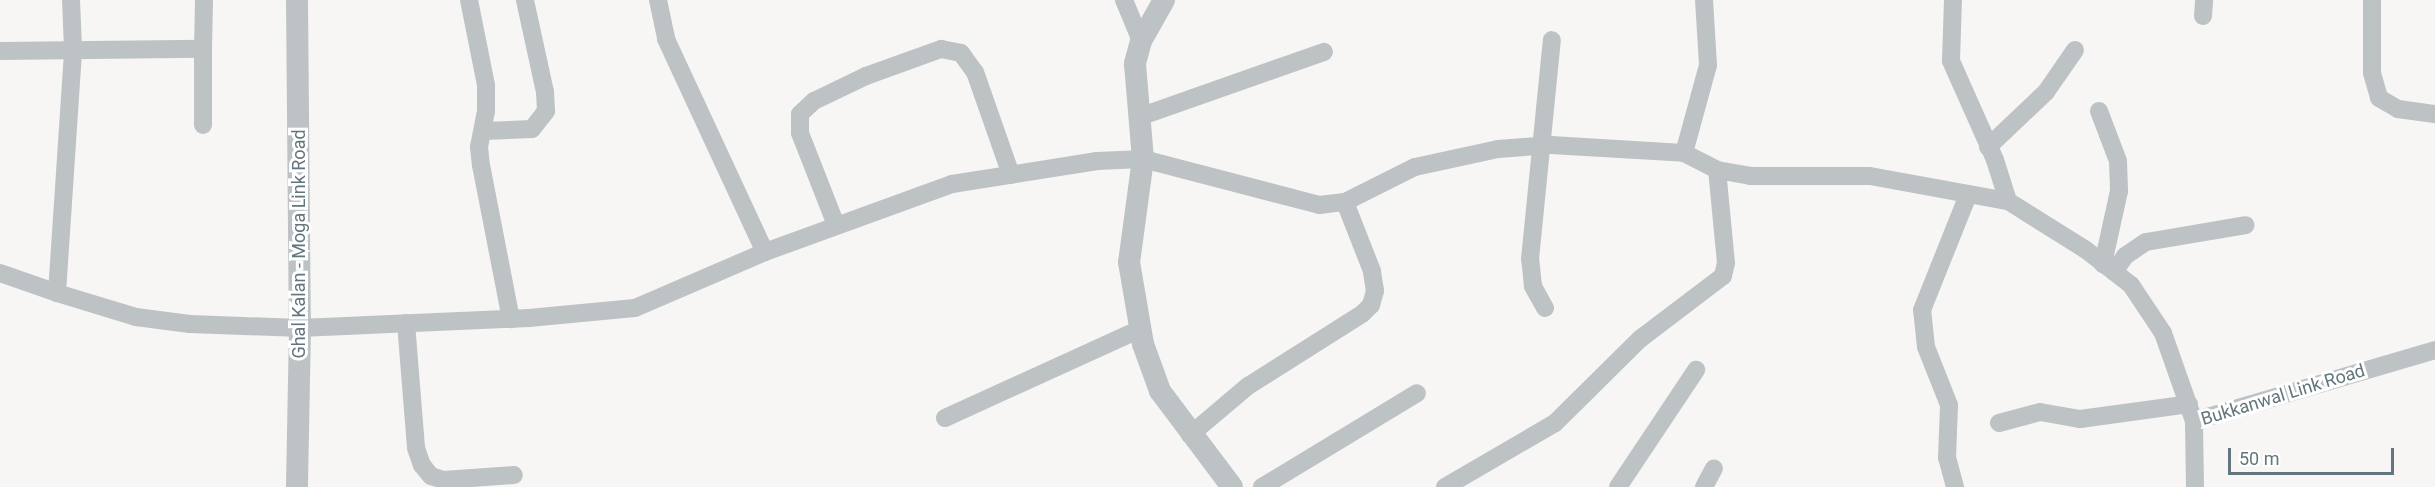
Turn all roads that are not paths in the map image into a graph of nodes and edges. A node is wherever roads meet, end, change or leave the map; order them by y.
1 (71, 0) edge
2 (204, 0) edge
3 (297, 0) edge
4 (469, 0) edge
5 (525, 0) edge
6 (658, 0) edge
7 (1124, 0) edge
8 (1164, 0) edge
9 (1704, 0) edge
10 (1953, 0) edge
11 (2372, 0) edge
12 (1552, 40) dead end
13 (1141, 41) junction
14 (73, 49) junction
15 (203, 49) junction
16 (2075, 50) dead end
17 (0, 51) edge
18 (1324, 52) dead end
19 (2099, 111) dead end
20 (2435, 114) edge
21 (1139, 117) junction
22 (203, 124) dead end
23 (484, 131) junction
24 (1541, 145) junction
25 (1988, 147) junction
26 (1684, 153) junction
27 (1143, 159) junction
28 (1717, 170) junction
29 (1011, 175) junction
30 (1968, 195) junction
31 (1345, 201) junction
32 (2008, 201) junction
33 (836, 225) junction
34 (2246, 225) dead end
35 (765, 252) junction
36 (2109, 268) junction
37 (0, 273) edge
38 (57, 293) junction
39 (1545, 308) dead end
40 (511, 319) junction
41 (406, 323) junction
42 (300, 328) junction
43 (1140, 329) junction
44 (2435, 350) edge
45 (1696, 370) dead end
46 (1417, 393) dead end
47 (2192, 413) junction
48 (945, 418) dead end
49 (1999, 423) dead end
50 (1190, 435) junction
51 (1714, 468) dead end
52 (514, 475) dead end
53 (297, 487) edge
54 (1232, 487) edge
55 (1262, 487) edge
56 (1445, 487) edge
57 (1618, 487) edge
58 (1704, 487) edge
59 (1955, 487) edge
60 (2195, 487) edge

1 - 14 street
2 - 15 street
3 - 42 street, Ghal Kalan - Moga Link Road
4 - 23 street
5 - 23 street
6 - 35 street
7 - 13 street
8 - 13 street
9 - 26 street
10 - 25 street
11 - 20 street
12 - 24 street
13 - 21 street
14 - 15 street
14 - 17 street
14 - 38 street
15 - 22 street
16 - 25 street
18 - 21 street
19 - 36 street
21 - 27 street
23 - 40 street
24 - 26 street
24 - 31 street
24 - 39 street
25 - 32 street
26 - 28 street
27 - 29 street
27 - 31 street
27 - 43 street
28 - 30 street
28 - 56 street
29 - 33 street
29 - 33 street
30 - 32 street
30 - 59 street
31 - 50 street
32 - 36 street
33 - 35 street
34 - 36 street
35 - 40 street
36 - 47 street
37 - 38 street
38 - 42 street
40 - 41 street
41 - 42 street
41 - 52 street
42 - 53 street, Ghal Kalan - Moga Link Road
43 - 48 street
43 - 50 street
44 - 47 street, Bukkanwal Link Road
45 - 57 street
46 - 55 street
47 - 49 street
47 - 60 street, Bukkanwal Link Road
50 - 54 street
51 - 58 street

